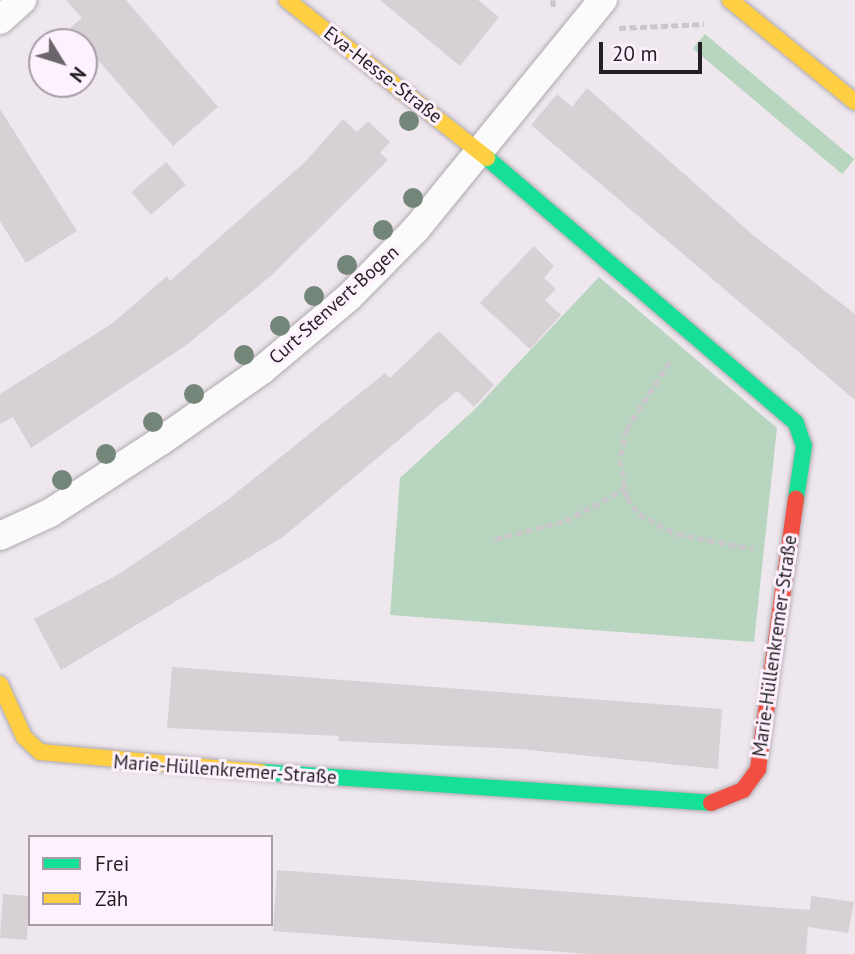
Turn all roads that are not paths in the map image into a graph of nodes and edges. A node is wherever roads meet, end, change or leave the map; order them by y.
1 (22, 0) edge
2 (287, 0) edge
3 (603, 0) edge
4 (730, 0) edge
5 (0, 20) edge
6 (855, 102) edge
7 (479, 151) junction
8 (0, 536) edge
9 (0, 684) edge

1 - 5 street
2 - 7 street, Eva-Hesse-Straße
3 - 7 street, Curt-Stenvert-Bogen
4 - 6 street
7 - 8 street, Curt-Stenvert-Bogen
7 - 9 street, Marie-Hüllenkremer-Straße

